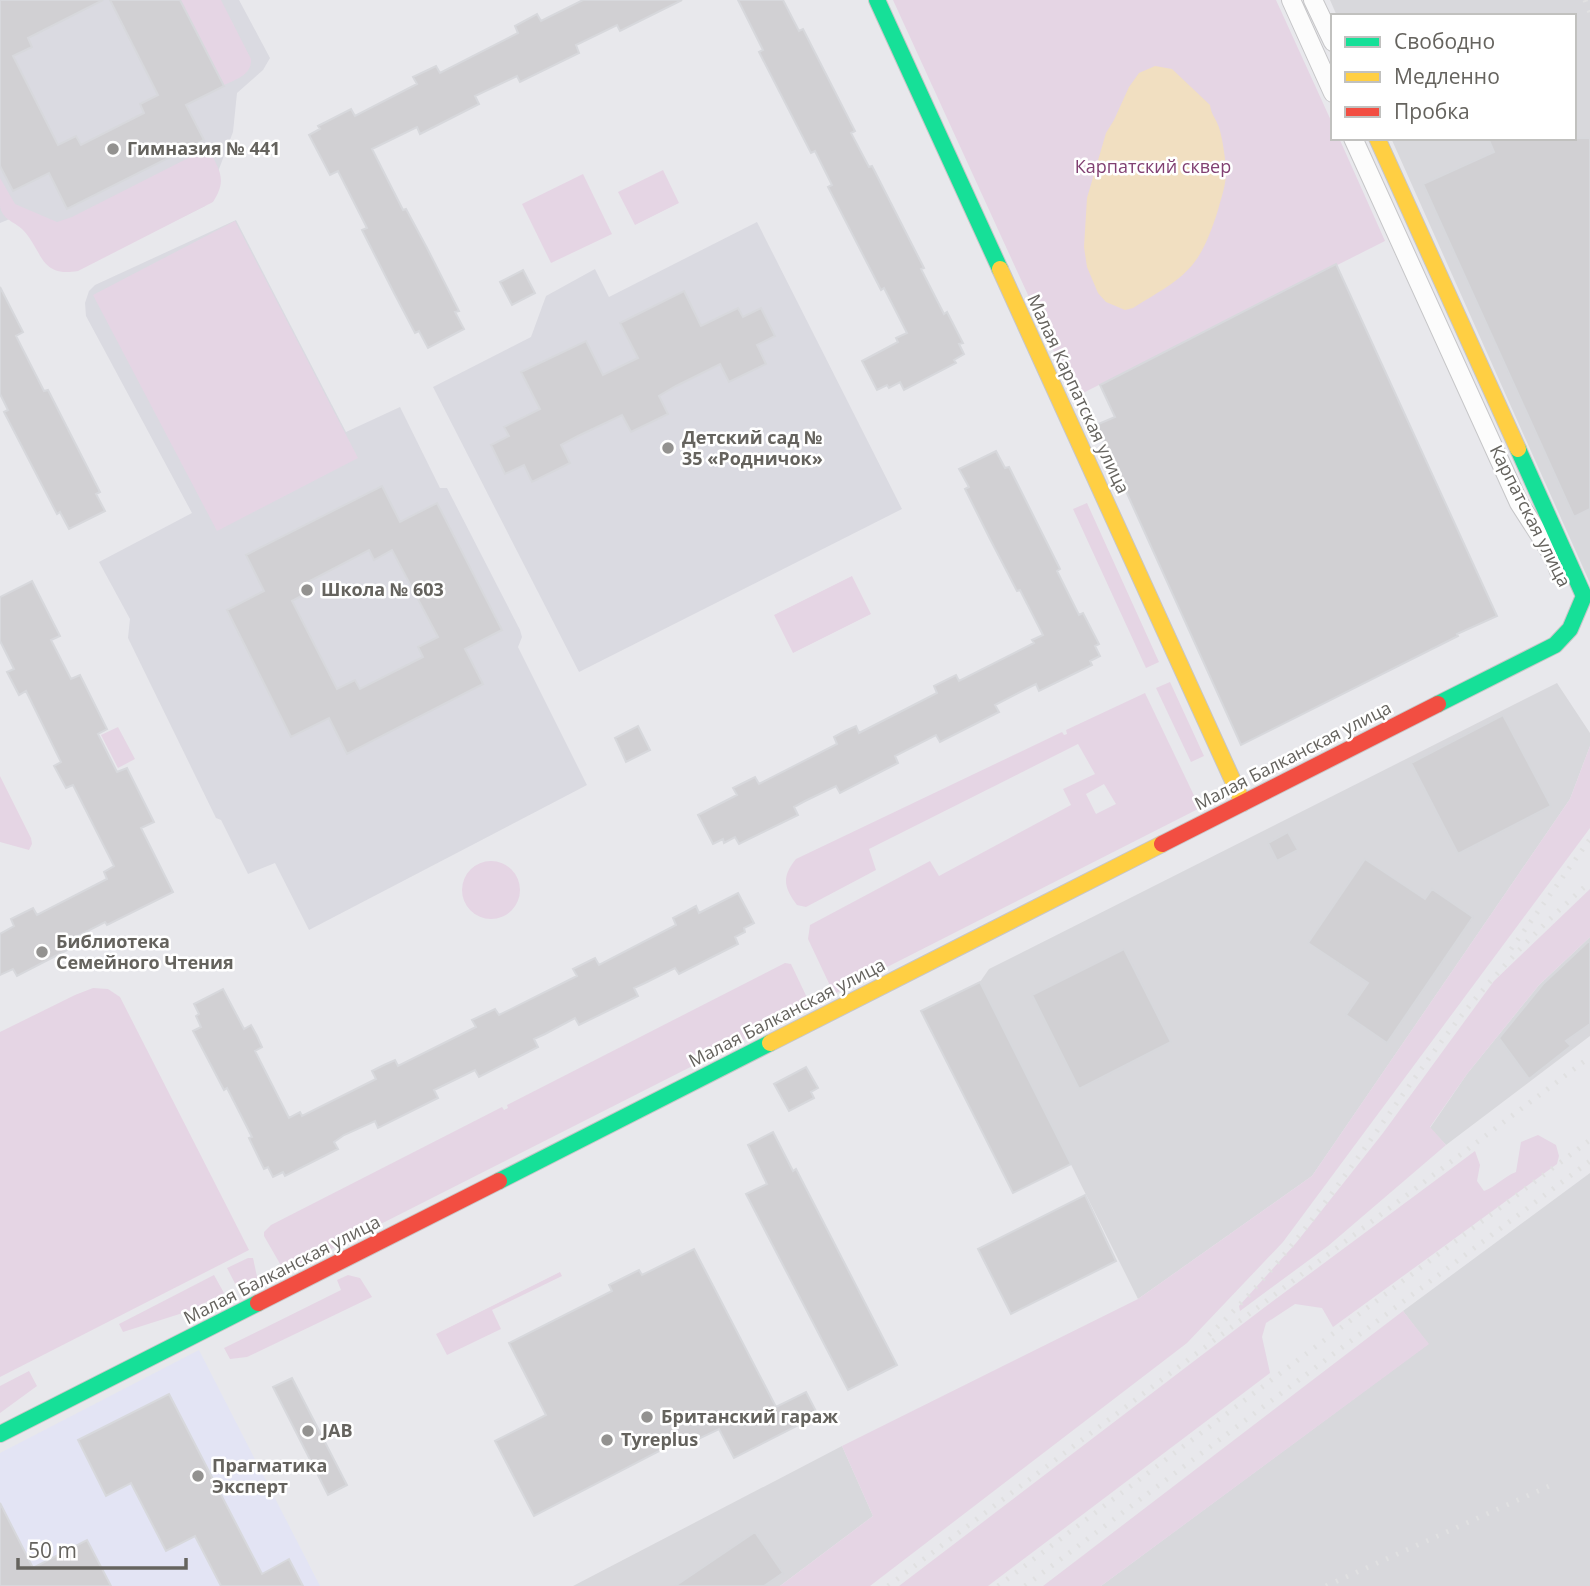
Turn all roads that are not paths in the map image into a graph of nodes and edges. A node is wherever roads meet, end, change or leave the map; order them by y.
1 (877, 0) edge
2 (1291, 0) edge
3 (1313, 0) edge
4 (1331, 38) edge
5 (1331, 89) edge
6 (1354, 140) edge
7 (1378, 140) edge
8 (1579, 612) junction
9 (1243, 803) junction
10 (0, 1434) edge

1 - 9 street, Малая Карпатская улица
2 - 5 street
3 - 4 street
6 - 8 street, Карпатская улица
7 - 8 street, Карпатская улица
8 - 9 street, Малая Балканская улица
9 - 10 street, Малая Балканская улица

